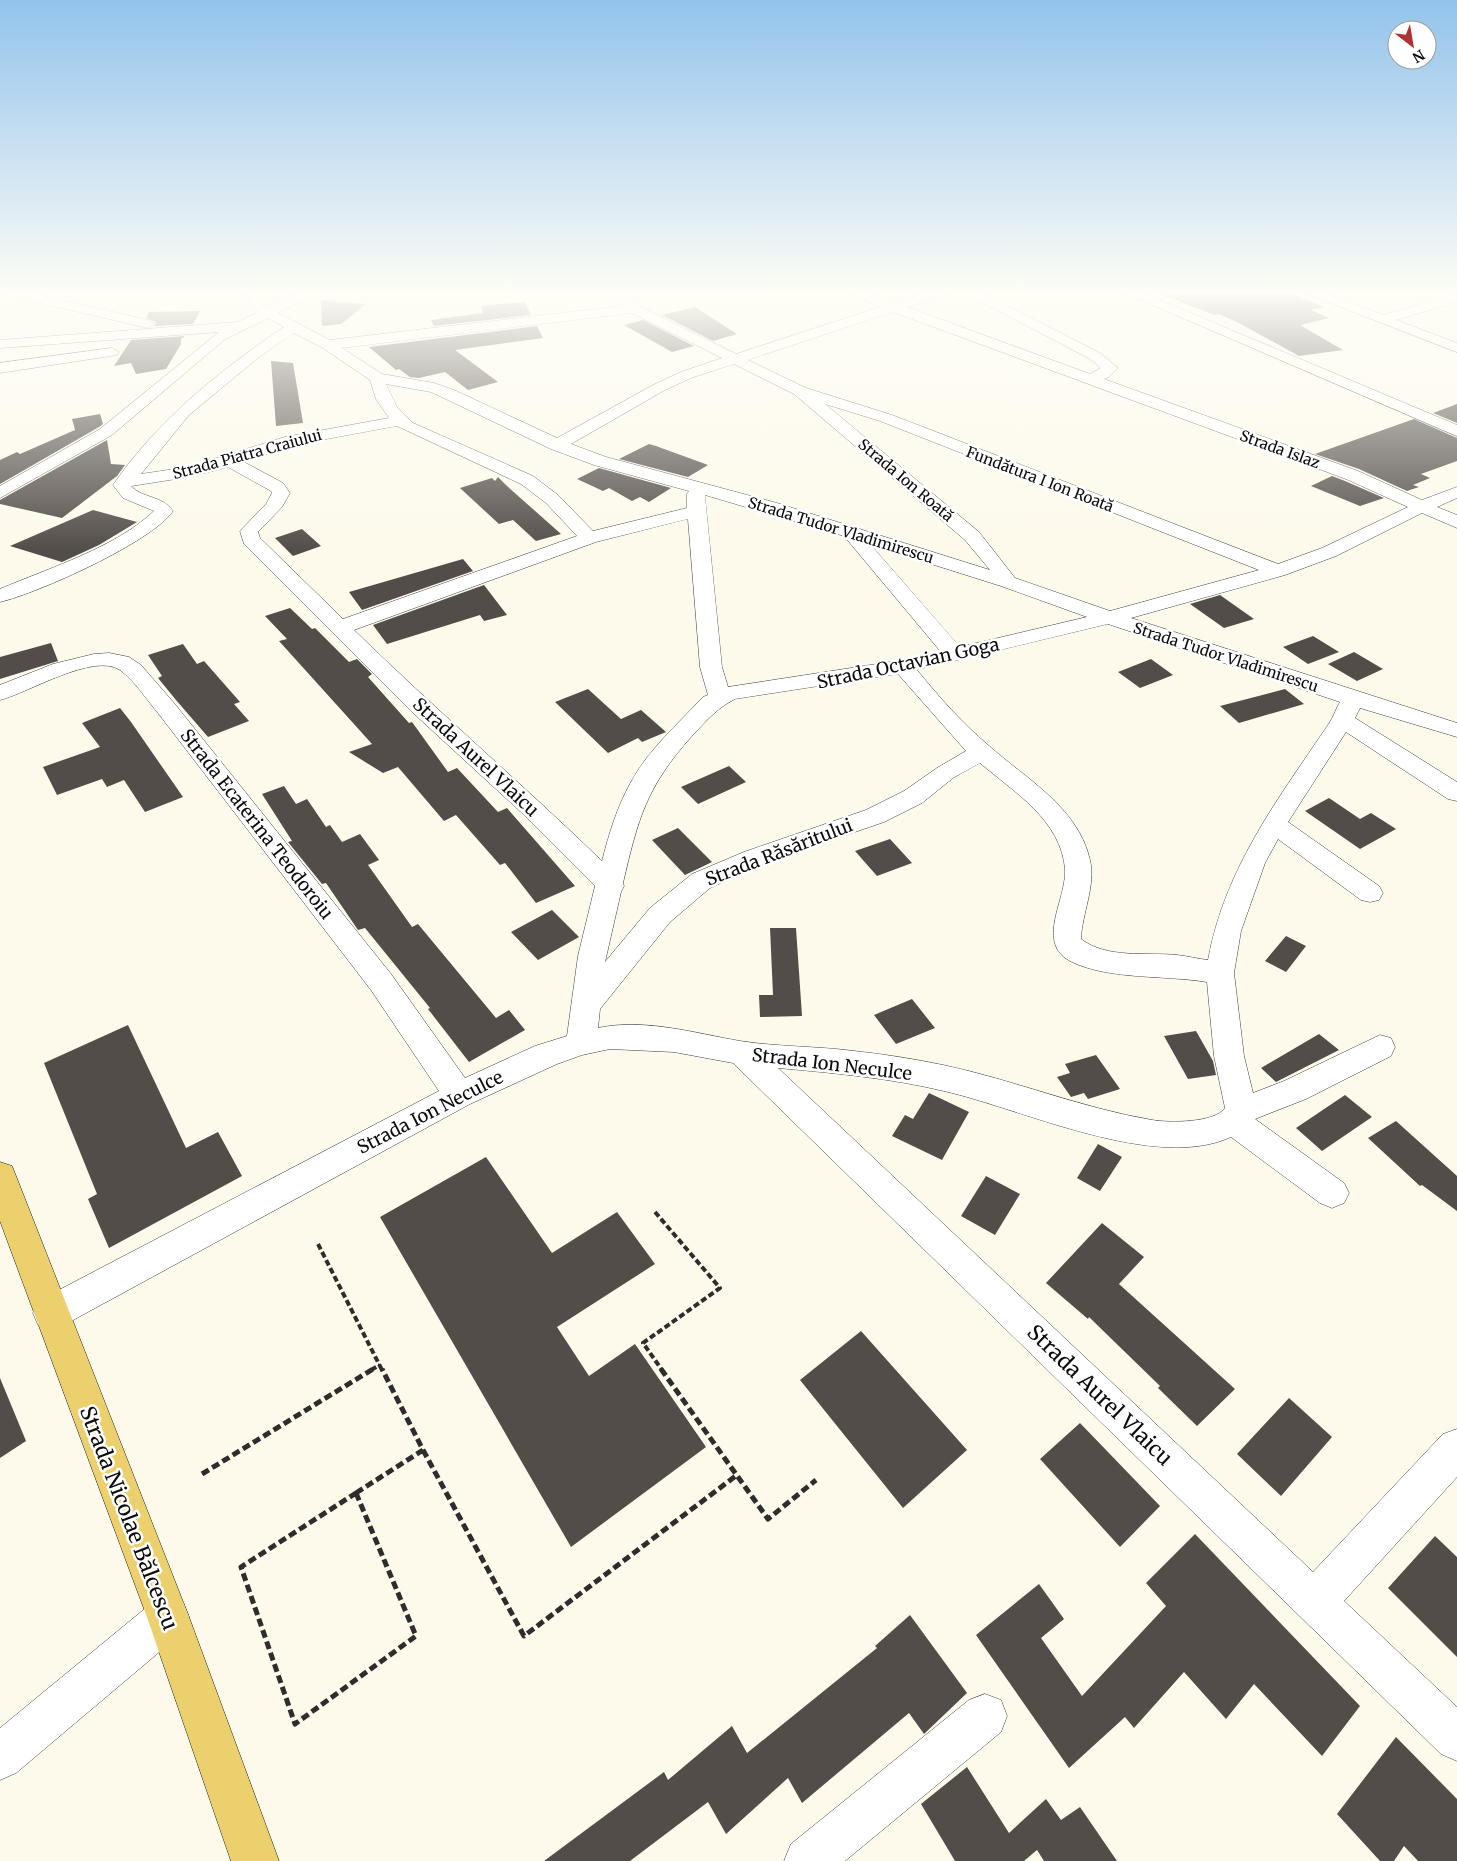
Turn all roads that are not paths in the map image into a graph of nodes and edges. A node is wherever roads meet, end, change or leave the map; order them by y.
1 (172, 377) edge
2 (226, 377) edge
3 (685, 377) edge
4 (771, 377) edge
5 (1083, 377) edge
6 (1095, 377) edge
7 (1329, 377) edge
8 (377, 378) joint
9 (1089, 379) junction
10 (800, 391) junction
11 (399, 420) junction
12 (1457, 431) edge
13 (557, 445) junction
14 (230, 461) junction
15 (126, 481) junction
16 (696, 488) junction
17 (1457, 492) edge
18 (0, 493) edge
19 (1423, 506) junction
20 (696, 511) junction
21 (1457, 522) edge
22 (851, 533) junction
23 (588, 538) junction
24 (1278, 572) junction
25 (1008, 582) junction
26 (0, 596) edge
27 (1109, 618) junction
28 (341, 627) junction
29 (955, 655) junction
30 (903, 667) junction
31 (0, 693) edge
32 (720, 696) junction
33 (1348, 709) junction
34 (1457, 730) edge
35 (981, 752) junction
36 (1457, 792) edge
37 (1274, 824) junction
38 (611, 886) junction
39 (1370, 893) dead end
40 (1220, 973) junction
41 (584, 1008) junction
42 (580, 1043) junction
43 (1380, 1047) dead end
44 (742, 1053) junction
45 (459, 1095) junction
46 (1237, 1116) junction
47 (0, 1179) edge
48 (1332, 1193) dead end
49 (51, 1313) junction
50 (1457, 1448) edge
51 (1314, 1602) junction
52 (168, 1617) junction
53 (985, 1716) dead end
54 (1457, 1738) edge
55 (0, 1757) edge
56 (255, 1861) edge
57 (808, 1861) edge

1 - 18 street
2 - 15 street
3 - 13 street
4 - 10 street, Strada Ion Roată
5 - 9 street, Strada Islaz
6 - 9 street
7 - 12 street
8 - 11 street
8 - 13 street, Strada Tudor Vladimirescu
9 - 19 street, Strada Islaz
10 - 24 street, Fundătura I Ion Roată
10 - 25 street, Strada Ion Roată
11 - 14 street, Strada Piatra Craiului
11 - 23 street
13 - 16 street, Strada Tudor Vladimirescu
14 - 15 street, Strada Piatra Craiului
14 - 28 street, Strada Aurel Vlaicu
15 - 26 street
16 - 20 street
16 - 22 street, Strada Tudor Vladimirescu
17 - 19 street, Strada Octavian Goga
19 - 21 street, Strada Islaz
19 - 24 street, Strada Octavian Goga
20 - 23 street
20 - 32 street
22 - 25 street, Strada Tudor Vladimirescu
22 - 29 street
23 - 28 street
24 - 27 street, Strada Octavian Goga
25 - 27 street, Strada Tudor Vladimirescu
27 - 29 street, Strada Octavian Goga
27 - 33 street, Strada Tudor Vladimirescu
28 - 38 street, Strada Aurel Vlaicu
29 - 30 street, Strada Octavian Goga
30 - 32 street, Strada Octavian Goga
30 - 35 street
31 - 45 street, Strada Ecaterina Teodoroiu
32 - 38 street, Strada Octavian Goga
33 - 34 street, Strada Tudor Vladimirescu
33 - 36 street
33 - 37 street
35 - 40 street
35 - 41 street, Strada Răsăritului
37 - 39 street
37 - 40 street
38 - 41 street, Strada Octavian Goga
40 - 46 street
41 - 42 street, Strada Octavian Goga
42 - 44 street, Strada Ion Neculce
42 - 45 street, Strada Ion Neculce
43 - 46 street, Strada Ion Neculce
44 - 46 street, Strada Ion Neculce
44 - 51 street, Strada Aurel Vlaicu
45 - 49 street, Strada Ion Neculce
46 - 48 street
47 - 49 main road, Strada Nicolae Bălcescu
49 - 52 main road, Strada Nicolae Bălcescu
50 - 51 street
51 - 54 street, Strada Aurel Vlaicu
52 - 55 street
52 - 56 main road, Strada Nicolae Bălcescu
53 - 57 street

